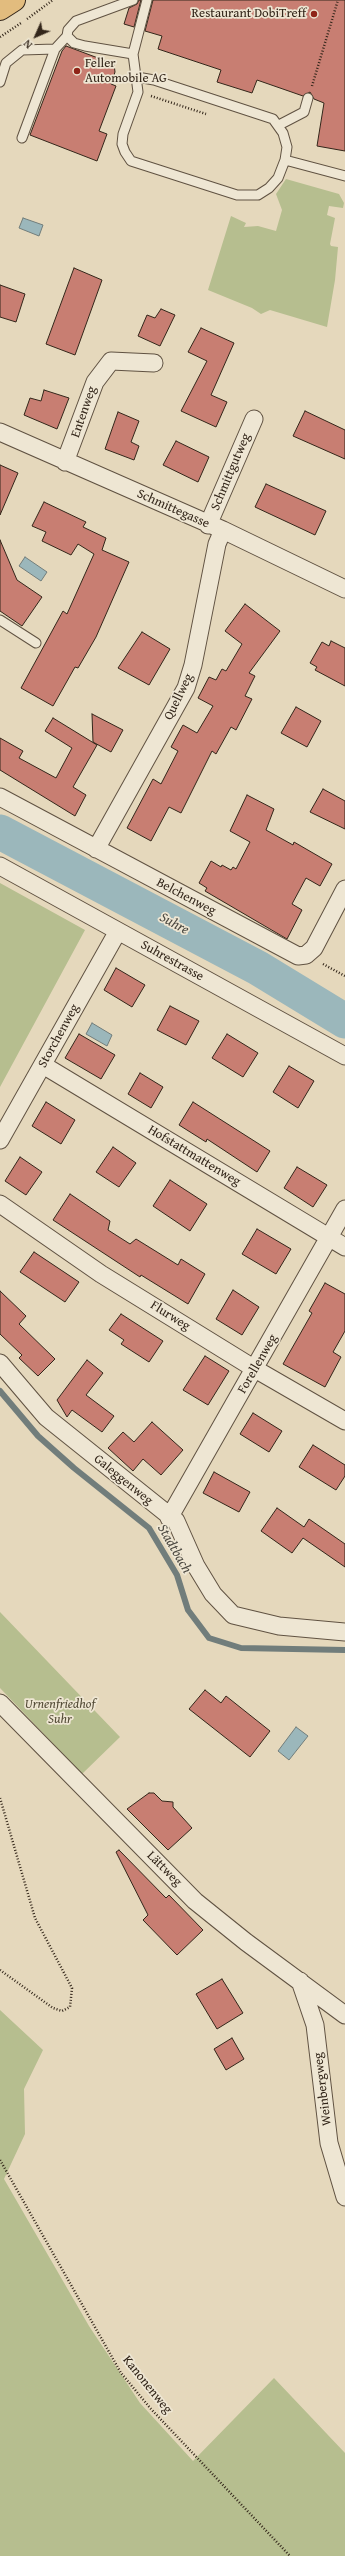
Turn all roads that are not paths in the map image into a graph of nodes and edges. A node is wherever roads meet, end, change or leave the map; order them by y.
1 (14, 0) edge
2 (133, 0) edge
3 (147, 0) edge
4 (0, 10) edge
5 (67, 36) junction
6 (54, 49) junction
7 (133, 54) junction
8 (136, 77) junction
9 (0, 82) edge
10 (308, 98) road end
11 (279, 125) junction
12 (22, 138) dead end
13 (285, 160) junction
14 (345, 176) edge
15 (154, 363) dead end
16 (254, 419) dead end
17 (0, 432) edge
18 (65, 462) junction
19 (216, 528) junction
20 (345, 589) edge
21 (0, 620) edge
22 (36, 643) dead end
23 (0, 797) edge
24 (96, 849) junction
25 (0, 866) edge
26 (345, 889) edge
27 (118, 931) junction
28 (345, 1056) edge
29 (43, 1065) junction
30 (0, 1140) edge
31 (0, 1204) edge
32 (345, 1209) edge
33 (329, 1238) junction
34 (345, 1247) edge
35 (0, 1363) edge
36 (255, 1369) junction
37 (345, 1421) edge
38 (169, 1518) junction
39 (345, 1632) edge
40 (0, 1703) edge
41 (300, 1981) junction
42 (345, 2015) edge
43 (345, 2196) edge

1 - 4 main road
2 - 5 lane
3 - 7 lane
5 - 6 lane
5 - 7 lane
6 - 9 lane
6 - 12 lane
7 - 8 lane
8 - 11 lane
8 - 13 lane
10 - 11 lane
11 - 13 lane
13 - 14 lane
15 - 18 street, Entenweg
16 - 19 street, Schmittgutweg
17 - 18 street, Schmittegasse
18 - 19 street, Schmittegasse
19 - 20 street, Schmittegasse
19 - 24 street, Quellweg
21 - 22 lane
23 - 24 street, Belchenweg
24 - 26 street, Belchenweg
25 - 27 street, Suhrestrasse
27 - 28 street, Suhrestrasse
27 - 29 street, Storchenweg
29 - 30 street, Storchenweg
29 - 33 street, Hofstattmattenweg
31 - 36 street, Flurweg
32 - 33 street, Forellenweg
33 - 34 street, Hofstattmattenweg
33 - 36 street, Forellenweg
35 - 38 street, Galeggenweg
36 - 37 street, Flurweg
36 - 38 street, Forellenweg
38 - 39 street, Galeggenweg
40 - 41 street, Lättweg
41 - 42 street, Lättweg
41 - 43 street, Weinbergweg

